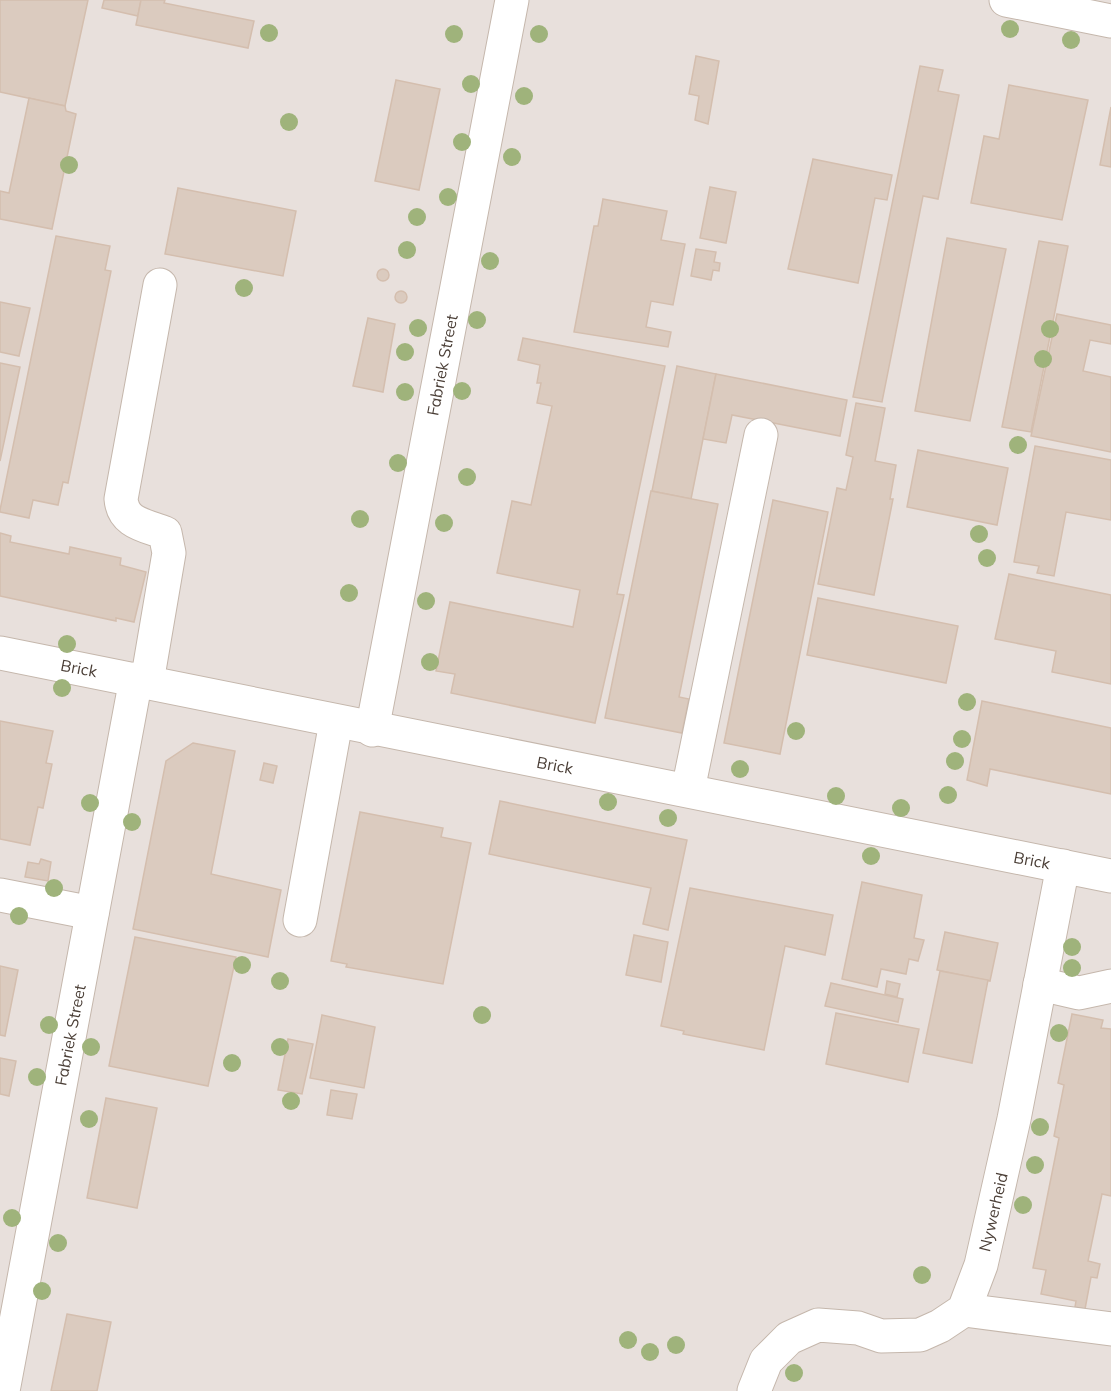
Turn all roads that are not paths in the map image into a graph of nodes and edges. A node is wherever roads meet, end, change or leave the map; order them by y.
1 (512, 0) edge
2 (1006, 0) edge
3 (1111, 21) edge
4 (160, 285) dead end
5 (760, 435) dead end
6 (0, 653) edge
7 (141, 680) junction
8 (336, 722) junction
9 (372, 730) junction
10 (688, 790) junction
11 (1063, 867) junction
12 (1111, 876) edge
13 (0, 895) edge
14 (92, 914) junction
15 (300, 920) dead end
16 (1040, 984) junction
17 (1111, 986) edge
18 (964, 1310) junction
19 (1111, 1329) edge
20 (3, 1391) edge
21 (754, 1391) edge

1 - 9 street, Fabriek Street
2 - 3 street
4 - 7 street, Fabriek Street
5 - 10 street
6 - 7 street, Brick
7 - 8 street, Brick
7 - 14 street, Fabriek Street
8 - 9 street, Brick
8 - 15 street
9 - 10 street, Brick
10 - 11 street, Brick
11 - 12 street, Brick
11 - 16 street, Nywerheid
13 - 14 street
14 - 20 street, Fabriek Street
16 - 17 street
16 - 18 street, Nywerheid
18 - 19 street
18 - 21 street

